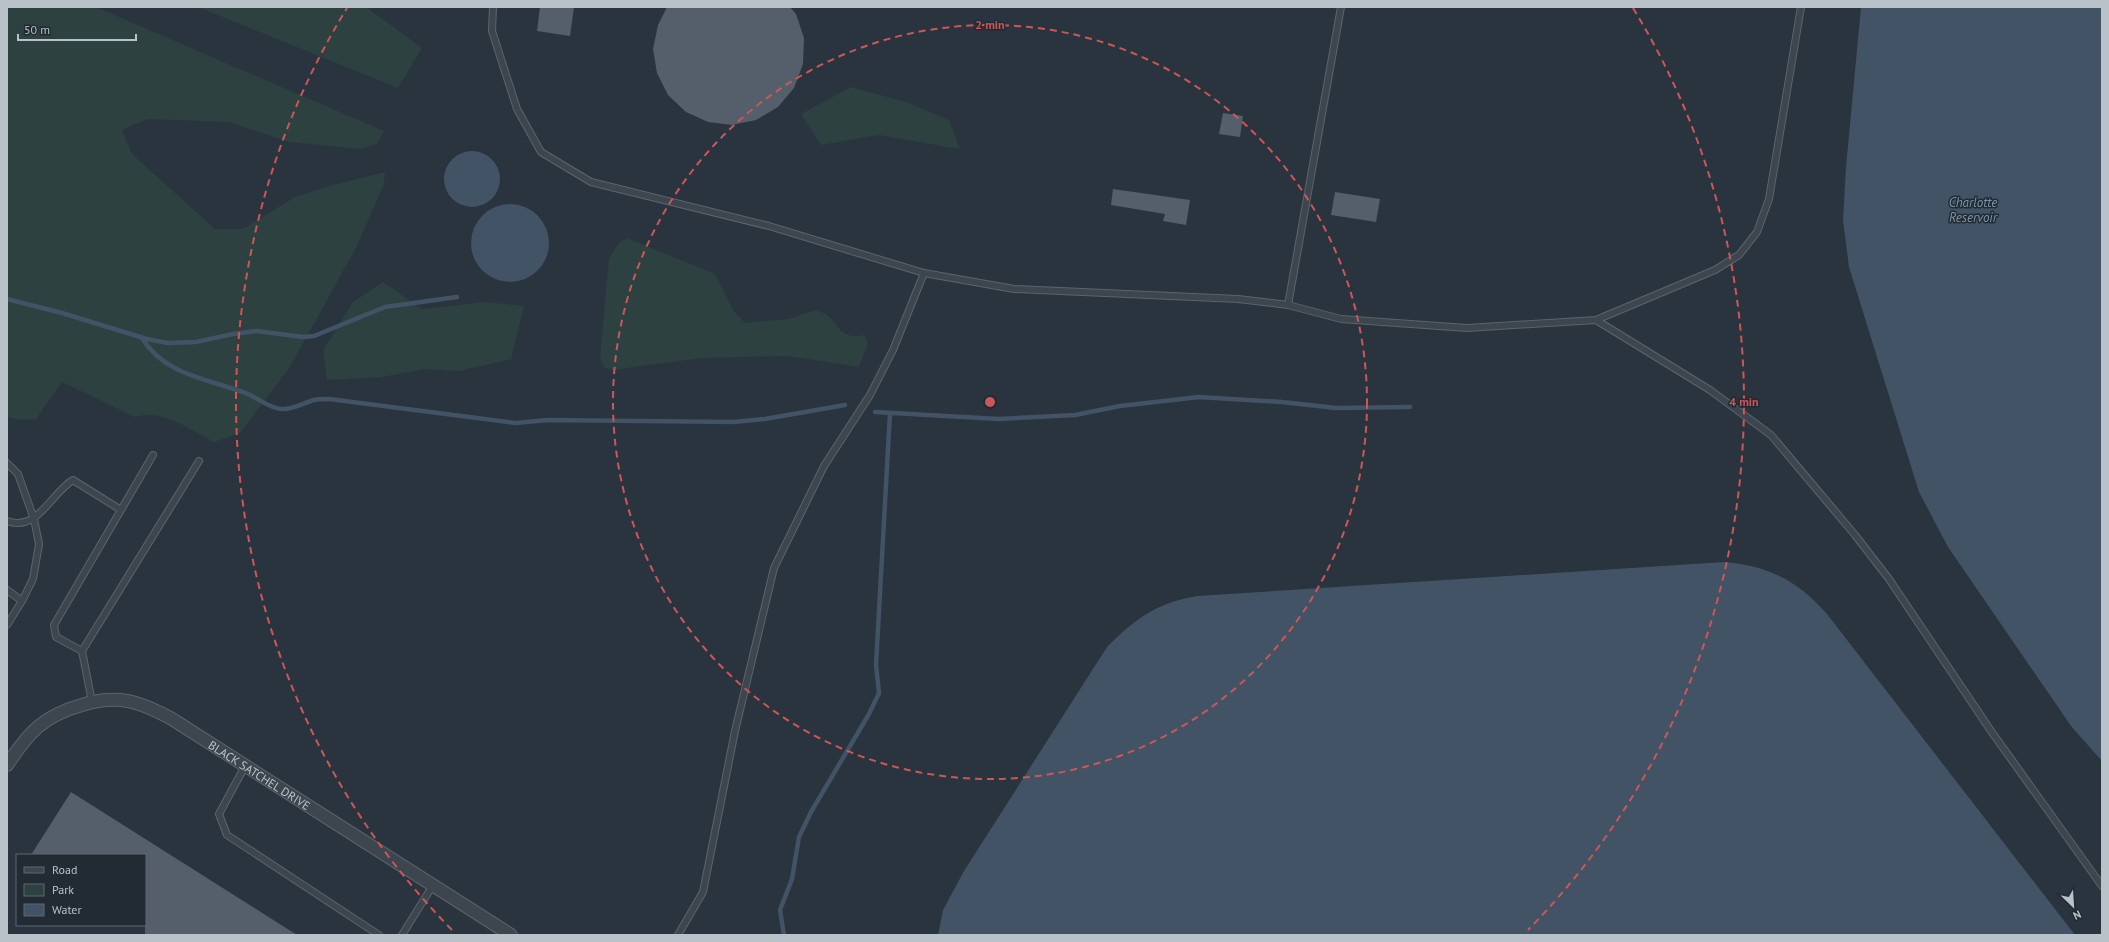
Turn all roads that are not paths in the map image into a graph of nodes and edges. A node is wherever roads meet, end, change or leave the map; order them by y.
1 (493, 7) edge
2 (1341, 7) edge
3 (1801, 7) edge
4 (924, 273) junction
5 (1288, 305) junction
6 (1596, 320) junction
7 (153, 455) dead end
8 (199, 461) dead end
9 (7, 463) edge
10 (121, 510) junction
11 (34, 519) junction
12 (7, 521) edge
13 (7, 590) edge
14 (22, 601) junction
15 (7, 625) edge
16 (82, 651) junction
17 (92, 702) junction
18 (7, 765) edge
19 (245, 766) junction
20 (433, 885) junction
21 (2102, 886) edge
22 (379, 935) edge
23 (402, 935) edge
24 (511, 935) edge
25 (678, 935) edge

1 - 4 lane
2 - 5 lane
3 - 6 lane
4 - 5 lane
4 - 25 lane
5 - 6 lane
6 - 21 lane
7 - 10 lane
8 - 16 lane
9 - 11 lane
10 - 11 lane
10 - 16 lane
11 - 12 lane
11 - 14 lane
13 - 14 lane
14 - 15 lane
16 - 17 lane
17 - 18 street, BLACK SATCHEL DRIVE
17 - 19 street, BLACK SATCHEL DRIVE
19 - 20 street, BLACK SATCHEL DRIVE
19 - 22 lane
20 - 23 lane
20 - 24 street, BLACK SATCHEL DRIVE

